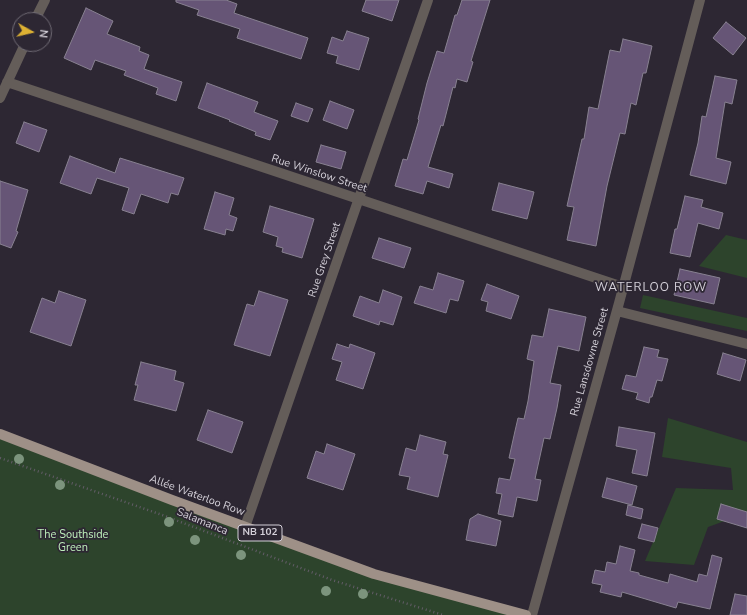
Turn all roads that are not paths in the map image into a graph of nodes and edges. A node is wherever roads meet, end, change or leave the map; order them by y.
1 (45, 0) edge
2 (428, 0) edge
3 (700, 0) edge
4 (40, 12) edge
5 (21, 52) edge
6 (7, 82) junction
7 (0, 98) edge
8 (358, 200) junction
9 (623, 286) junction
10 (617, 311) junction
11 (747, 344) edge
12 (0, 434) edge
13 (246, 527) junction
14 (526, 615) edge
15 (532, 615) edge

1 - 4 street
2 - 8 street, Rue Grey Street
3 - 9 street, Rue Lansdowne Street
5 - 6 street
6 - 7 street
6 - 8 street, Rue Winslow Street
8 - 9 street, Rue Winslow Street
8 - 13 street, Rue Grey Street
9 - 10 street, Rue Lansdowne Street
10 - 11 street
10 - 15 street, Rue Lansdowne Street
12 - 13 main road, Allée Waterloo Row / NB 102
13 - 14 main road, Allée Waterloo Row / NB 102

